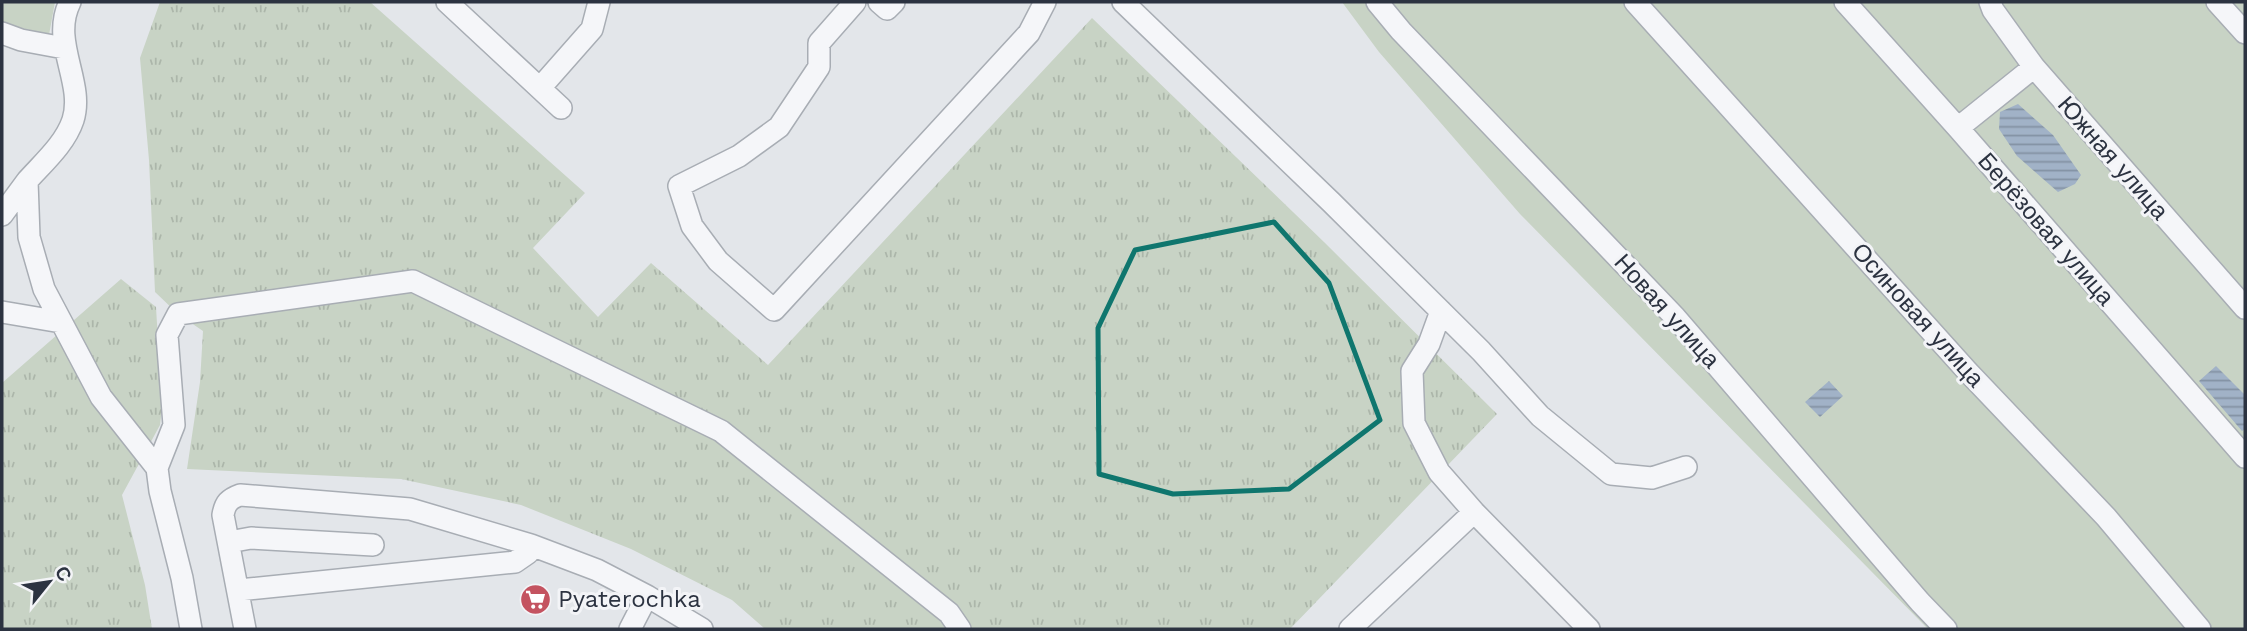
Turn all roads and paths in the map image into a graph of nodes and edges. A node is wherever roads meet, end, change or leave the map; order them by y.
1 (70, 2) edge
2 (447, 2) edge
3 (599, 2) edge
4 (855, 2) edge
5 (879, 2) edge
6 (894, 2) edge
7 (1045, 2) edge
8 (1123, 2) edge
9 (1377, 2) edge
10 (1635, 2) edge
11 (1844, 2) edge
12 (1990, 2) edge
13 (2217, 2) edge
14 (2, 33) edge
15 (2245, 33) edge
16 (64, 48) junction
17 (2034, 67) junction
18 (540, 88) junction
19 (561, 108) dead end
20 (1958, 128) junction
21 (27, 181) junction
22 (2, 215) edge
23 (2245, 308) edge
24 (2, 312) edge
25 (1441, 312) junction
26 (61, 322) junction
27 (2245, 457) edge
28 (1685, 467) dead end
29 (157, 468) junction
30 (1474, 512) junction
31 (229, 542) junction
32 (373, 545) dead end
33 (531, 545) junction
34 (239, 590) junction
35 (647, 596) junction
36 (191, 629) edge
37 (245, 629) edge
38 (630, 629) edge
39 (702, 629) edge
40 (960, 629) edge
41 (1350, 629) edge
42 (1589, 629) edge
43 (1946, 629) edge
44 (2200, 629) edge

1 - 16 street
2 - 18 street
3 - 18 street
4 - 7 street
5 - 6 street
8 - 25 street
9 - 43 street, Новая улица
10 - 44 street, Осиновая улица
11 - 20 street, Берёзовая улица
12 - 17 street, Южная улица
13 - 15 street
14 - 16 street
16 - 21 street
17 - 20 street
17 - 23 street, Южная улица
18 - 19 street
20 - 27 street, Берёзовая улица
21 - 22 street
21 - 26 street
24 - 26 street
25 - 28 street
25 - 30 street
26 - 29 street
29 - 36 street
29 - 40 street
30 - 41 street
30 - 42 street
31 - 32 street
31 - 33 street
31 - 34 street
33 - 34 street
33 - 35 street
34 - 37 street
35 - 38 street
35 - 39 street

